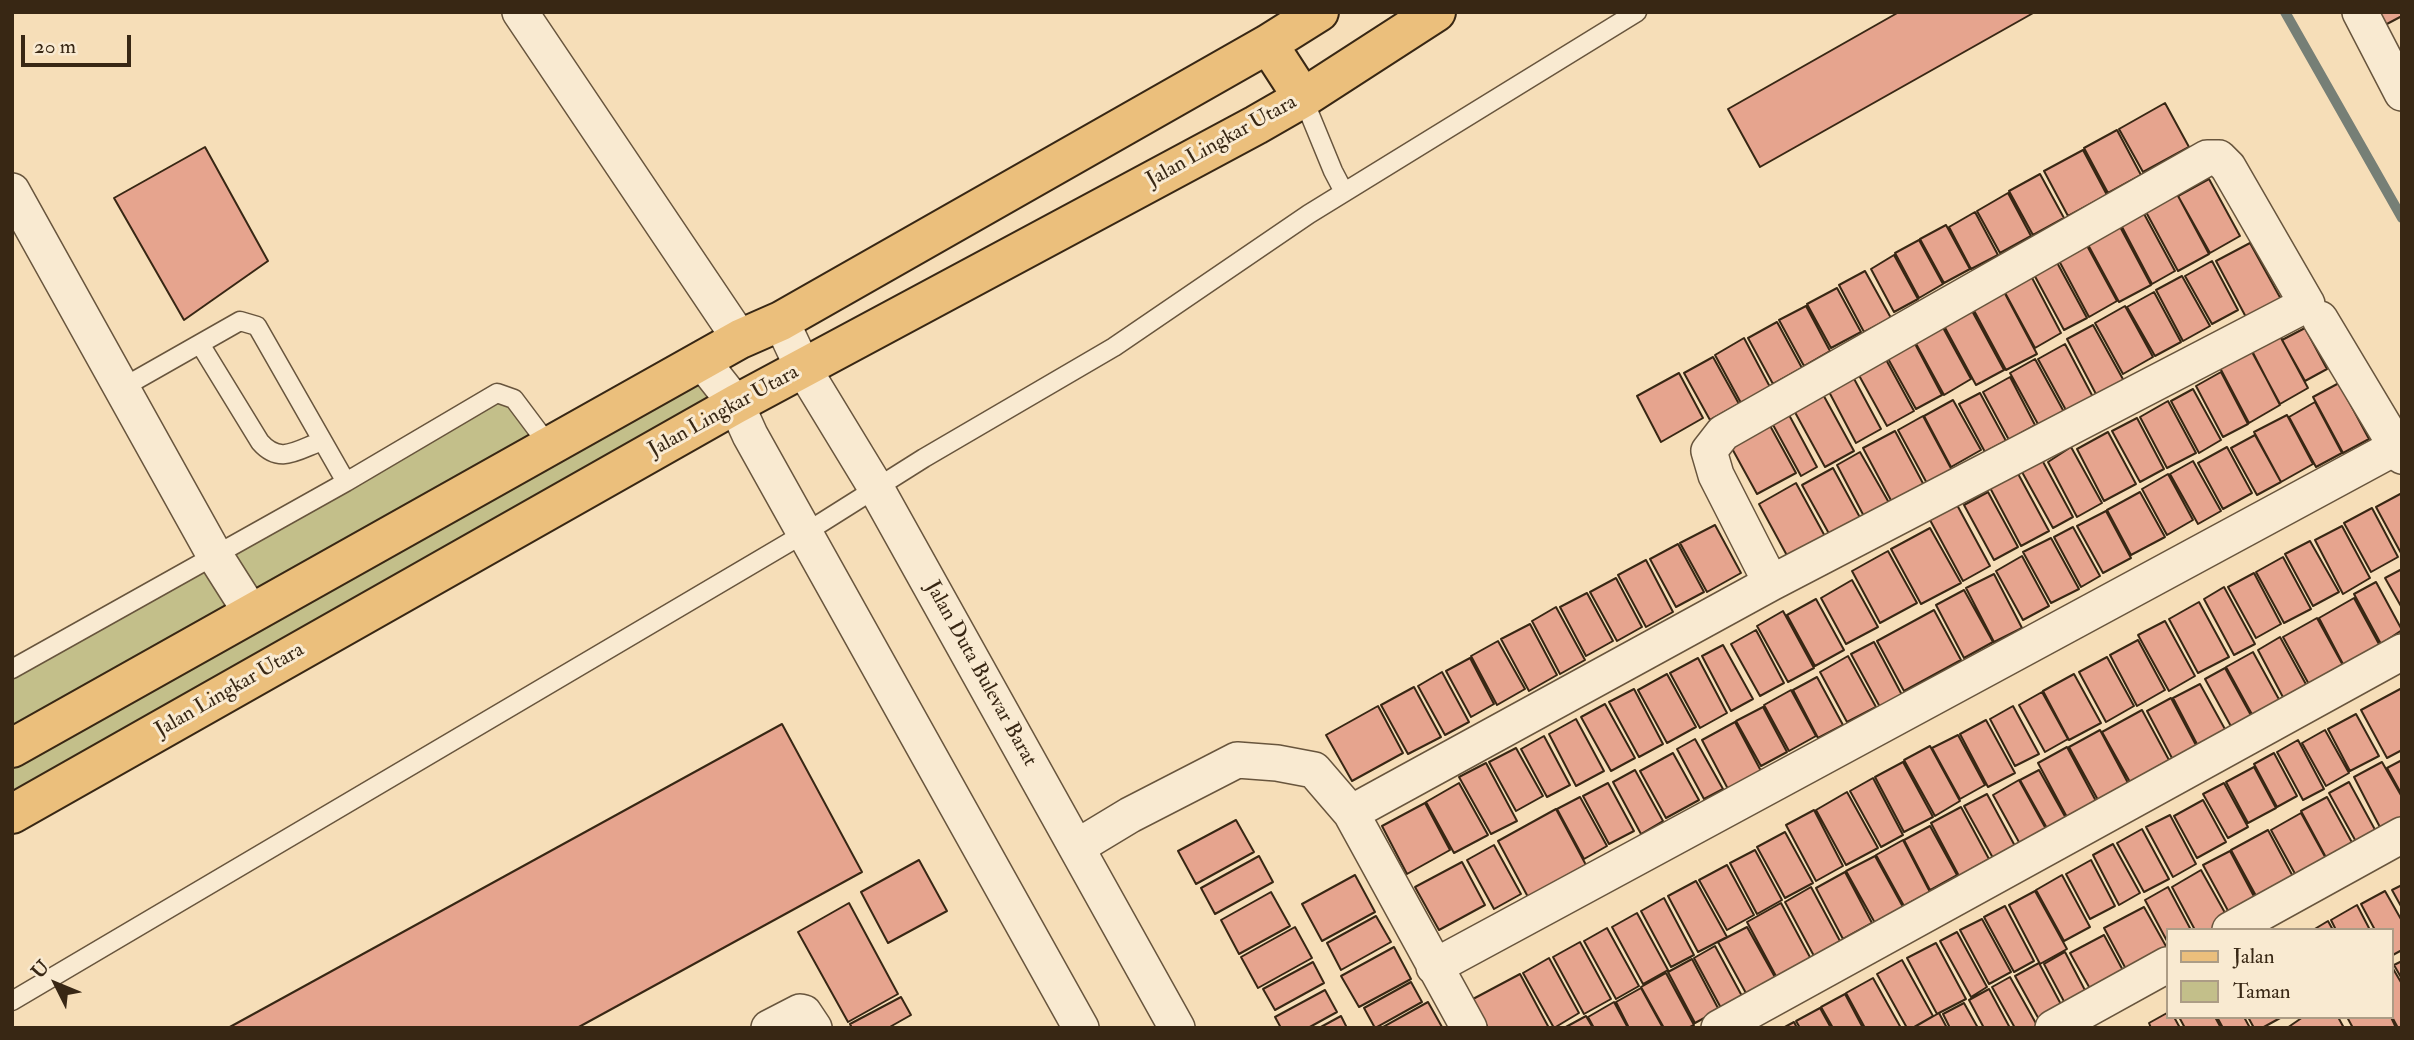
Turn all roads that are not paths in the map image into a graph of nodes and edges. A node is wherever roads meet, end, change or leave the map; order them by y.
1 (520, 12) edge
2 (1319, 12) edge
3 (1436, 12) edge
4 (1637, 12) edge
5 (2360, 12) edge
6 (1268, 44) junction
7 (2391, 46) edge
8 (2402, 93) edge
9 (1303, 98) junction
10 (12, 191) edge
11 (1344, 192) junction
12 (2320, 319) dead end
13 (781, 321) junction
14 (740, 340) junction
15 (200, 344) junction
16 (702, 361) junction
17 (811, 381) junction
18 (122, 388) junction
19 (743, 419) junction
20 (322, 441) junction
21 (550, 447) junction
22 (2399, 452) edge
23 (868, 475) junction
24 (346, 482) junction
25 (798, 521) junction
26 (214, 554) junction
27 (1771, 583) junction
28 (252, 614) junction
29 (2402, 652) edge
30 (12, 669) edge
31 (12, 748) edge
32 (1351, 813) junction
33 (12, 814) edge
34 (2402, 835) edge
35 (1077, 847) junction
36 (2234, 928) edge
37 (2166, 966) edge
38 (1434, 967) junction
39 (12, 1001) edge
40 (769, 1028) edge
41 (814, 1028) edge
42 (1081, 1028) edge
43 (1177, 1028) edge
44 (1469, 1028) edge
45 (1719, 1028) edge
46 (2053, 1028) edge

1 - 14 street
2 - 6 main road
3 - 9 main road, Jalan Lingkar Utara
4 - 11 lane
5 - 7 street
6 - 9 main road
6 - 13 main road
7 - 8 street
9 - 11 lane
9 - 17 main road, Jalan Lingkar Utara
10 - 18 street
11 - 23 lane
12 - 22 street
13 - 14 main road
13 - 17 street, Jalan Duta Bulevar Barat
14 - 16 main road
15 - 18 lane
15 - 20 lane
15 - 20 lane
16 - 19 street
16 - 21 main road
17 - 19 main road, Jalan Lingkar Utara
17 - 23 street, Jalan Duta Bulevar Barat
18 - 26 street
19 - 25 street
19 - 33 main road, Jalan Lingkar Utara
20 - 24 lane
21 - 24 lane
21 - 28 main road
22 - 38 street
23 - 25 lane
23 - 35 street, Jalan Duta Bulevar Barat
24 - 26 lane
25 - 39 lane
25 - 42 street
26 - 28 street
26 - 30 lane
27 - 27 street
27 - 32 street
28 - 31 main road
29 - 45 street
32 - 35 street
32 - 38 street
34 - 36 street
35 - 43 street, Jalan Duta Bulevar Barat
37 - 46 street
38 - 44 street
40 - 41 street

